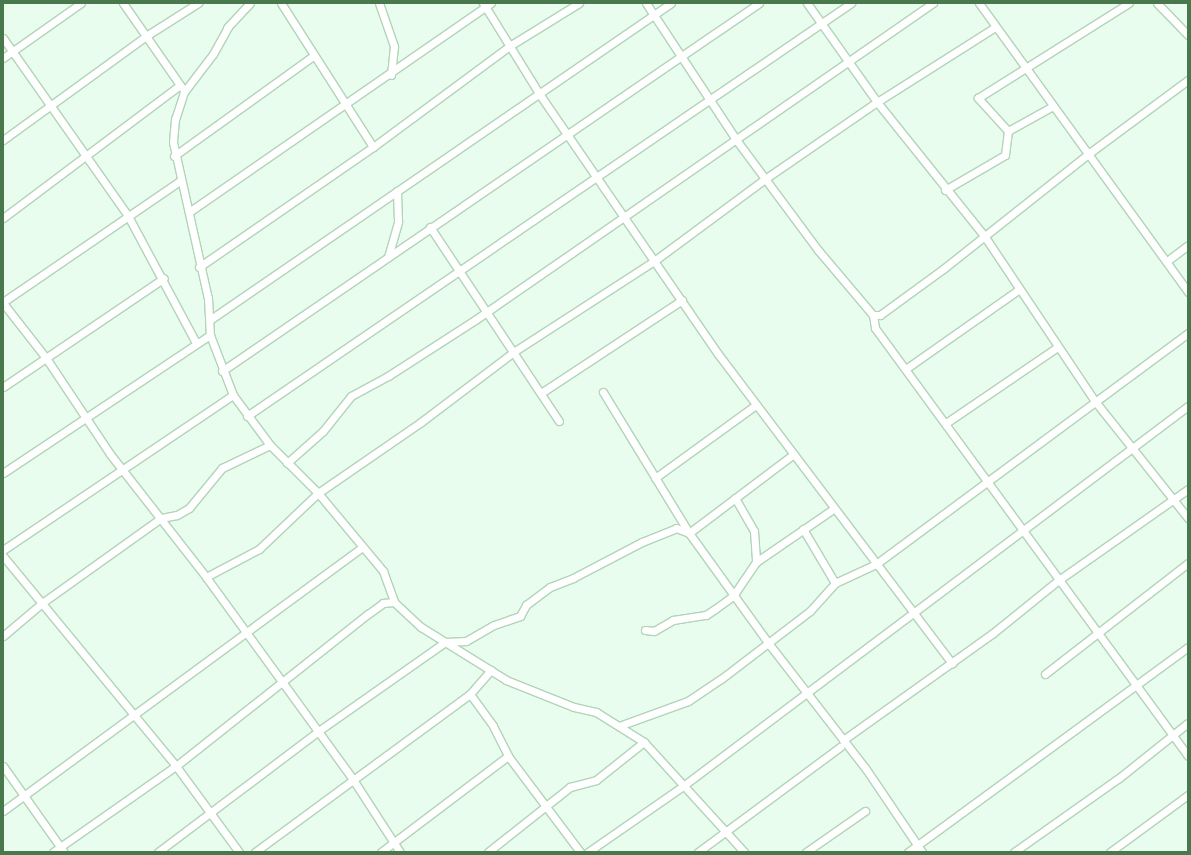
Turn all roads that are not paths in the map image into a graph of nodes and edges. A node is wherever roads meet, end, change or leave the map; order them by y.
1 (81, 3) edge
2 (123, 3) edge
3 (198, 3) edge
4 (250, 3) edge
5 (281, 3) edge
6 (379, 3) edge
7 (579, 3) edge
8 (646, 3) edge
9 (671, 3) edge
10 (759, 3) edge
11 (807, 3) edge
12 (851, 3) edge
13 (933, 3) edge
14 (979, 3) edge
15 (1129, 3) edge
16 (1157, 3) edge
17 (487, 4) edge
18 (653, 15) junction
19 (821, 23) junction
20 (995, 27) junction
21 (1188, 35) edge
22 (146, 36) junction
23 (3, 38) edge
24 (511, 45) junction
25 (12, 51) junction
26 (313, 56) junction
27 (682, 56) junction
28 (3, 58) edge
29 (849, 63) junction
30 (1026, 69) junction
31 (391, 75) junction
32 (1188, 80) edge
33 (180, 85) junction
34 (184, 92) junction
35 (540, 95) junction
36 (711, 98) junction
37 (878, 102) junction
38 (50, 106) junction
39 (346, 106) junction
40 (1053, 106) junction
41 (1008, 131) junction
42 (567, 132) junction
43 (3, 140) edge
44 (737, 141) junction
45 (373, 147) junction
46 (1088, 154) junction
47 (86, 156) junction
48 (174, 156) junction
49 (597, 177) junction
50 (765, 179) junction
51 (180, 181) junction
52 (944, 190) junction
53 (397, 191) junction
54 (188, 212) junction
55 (128, 216) junction
56 (3, 218) edge
57 (623, 218) junction
58 (430, 227) junction
59 (985, 237) junction
60 (1188, 245) edge
61 (388, 258) junction
62 (1167, 260) junction
63 (654, 261) junction
64 (199, 267) junction
65 (460, 270) junction
66 (164, 278) junction
67 (1018, 290) junction
68 (1188, 292) edge
69 (682, 300) junction
70 (3, 302) edge
71 (873, 314) junction
72 (211, 319) junction
73 (1188, 333) edge
74 (210, 335) junction
75 (196, 343) junction
76 (1056, 348) junction
77 (515, 351) junction
78 (46, 358) junction
79 (907, 368) junction
80 (222, 371) junction
81 (3, 387) edge
82 (603, 392) dead end
83 (541, 393) junction
84 (233, 395) junction
85 (1094, 400) junction
86 (756, 405) junction
87 (1188, 406) edge
88 (85, 416) junction
89 (247, 416) junction
90 (559, 421) dead end
91 (946, 423) junction
92 (270, 445) junction
93 (1132, 447) junction
94 (794, 454) junction
95 (287, 463) junction
96 (124, 470) junction
97 (3, 473) edge
98 (655, 478) junction
99 (987, 481) junction
100 (1188, 489) edge
101 (318, 492) junction
102 (735, 498) junction
103 (1175, 500) junction
104 (833, 509) junction
105 (161, 518) junction
106 (1188, 518) edge
107 (803, 528) junction
108 (1024, 531) junction
109 (689, 533) junction
110 (362, 547) junction
111 (3, 550) edge
112 (3, 556) edge
113 (756, 562) junction
114 (1188, 563) edge
115 (876, 564) junction
116 (206, 577) junction
117 (1060, 579) junction
118 (834, 583) junction
119 (733, 596) junction
120 (394, 602) junction
121 (42, 603) junction
122 (912, 614) junction
123 (645, 630) dead end
124 (245, 632) junction
125 (1100, 633) junction
126 (3, 636) edge
127 (445, 642) junction
128 (769, 644) junction
129 (1188, 647) edge
130 (952, 662) junction
131 (491, 670) junction
132 (1045, 674) dead end
133 (280, 683) junction
134 (1138, 685) junction
135 (806, 692) junction
136 (470, 694) junction
137 (133, 715) junction
138 (1188, 723) edge
139 (619, 726) junction
140 (317, 732) junction
141 (1174, 734) junction
142 (644, 742) junction
143 (842, 743) junction
144 (508, 756) junction
145 (1188, 756) edge
146 (3, 766) edge
147 (176, 766) junction
148 (354, 781) junction
149 (683, 786) junction
150 (24, 795) junction
151 (1188, 795) edge
152 (546, 806) junction
153 (3, 811) edge
154 (865, 811) dead end
155 (211, 812) junction
156 (727, 831) junction
157 (393, 842) junction
158 (62, 849) edge
159 (53, 852) edge
160 (158, 852) edge
161 (239, 852) edge
162 (255, 852) edge
163 (381, 852) edge
164 (400, 852) edge
165 (488, 852) edge
166 (580, 852) edge
167 (588, 852) edge
168 (698, 852) edge
169 (744, 852) edge
170 (806, 852) edge
171 (908, 852) edge
172 (922, 852) edge
173 (1014, 852) edge
174 (1110, 852) edge

1 - 25 street
2 - 22 street
3 - 22 street
4 - 34 street
5 - 26 street
6 - 31 street
7 - 24 street
8 - 18 street
9 - 18 street
10 - 27 street
11 - 19 street
12 - 19 street
13 - 29 street
14 - 20 street
15 - 30 street
16 - 21 street
17 - 24 street
17 - 31 street
18 - 27 street
18 - 35 street
19 - 29 street
19 - 36 street
20 - 30 street
20 - 37 street
22 - 33 street
22 - 38 street
23 - 25 street
24 - 35 street
24 - 45 street
25 - 28 street
25 - 38 street
26 - 39 street
26 - 48 street
27 - 36 street
27 - 42 street
29 - 37 street
29 - 44 street
30 - 40 street
30 - 41 street
31 - 39 street
32 - 46 street
33 - 34 street
33 - 47 street
34 - 48 street
35 - 42 street
35 - 53 street
36 - 44 street
36 - 49 street
37 - 50 street
37 - 52 street
38 - 43 street
38 - 47 street
39 - 45 street
39 - 54 street
40 - 41 street
40 - 46 street
41 - 52 street
42 - 49 street
42 - 58 street
44 - 50 street
44 - 57 street
45 - 64 street
46 - 59 street
46 - 62 street
47 - 55 street
47 - 56 street
48 - 51 street
49 - 57 street
49 - 65 street
50 - 63 street
50 - 71 street
51 - 54 street
51 - 55 street
52 - 59 street
53 - 61 street
53 - 72 street
54 - 64 street
55 - 66 street
55 - 70 street
57 - 63 street
57 - 95 street
58 - 61 street
58 - 65 street
59 - 67 street
59 - 71 street
60 - 62 street
61 - 80 street
62 - 68 street
63 - 69 street
63 - 77 street
64 - 72 street
65 - 77 street
65 - 89 street
66 - 75 street
66 - 78 street
67 - 76 street
67 - 79 street
69 - 83 street
69 - 86 street
70 - 78 street
71 - 79 street
72 - 74 street
73 - 85 street
74 - 75 street
74 - 80 street
75 - 88 street
76 - 85 street
76 - 91 street
77 - 83 street
77 - 101 street
78 - 81 street
78 - 88 street
79 - 91 street
80 - 84 street
82 - 98 street
83 - 90 street
84 - 89 street
84 - 96 street
85 - 93 street
85 - 99 street
86 - 94 street
86 - 98 street
87 - 93 street
88 - 96 street
88 - 97 street
89 - 92 street
91 - 99 street
92 - 95 street
92 - 105 street
93 - 103 street
93 - 108 street
94 - 102 street
94 - 104 street
95 - 101 street
96 - 105 street
96 - 111 street
98 - 109 street
99 - 108 street
99 - 115 street
100 - 103 street
101 - 110 street
101 - 116 street
102 - 109 street
102 - 113 street
103 - 106 street
103 - 117 street
104 - 107 street
104 - 115 street
105 - 116 street
105 - 121 street
107 - 113 street
107 - 118 street
108 - 117 street
108 - 122 street
109 - 119 street
109 - 127 street
110 - 120 street
110 - 124 street
112 - 121 street
113 - 119 street
114 - 125 street
115 - 118 street
115 - 122 street
116 - 124 street
117 - 125 street
117 - 130 street
118 - 128 street
119 - 123 street
119 - 128 street
120 - 127 street
120 - 133 street
121 - 126 street
121 - 137 street
122 - 130 street
122 - 135 street
124 - 133 street
124 - 137 street
125 - 132 street
125 - 134 street
127 - 131 street
127 - 140 street
128 - 135 street
128 - 139 street
129 - 134 street
130 - 143 street
131 - 136 street
131 - 139 street
133 - 140 street
133 - 147 street
134 - 141 street
134 - 171 street
135 - 143 street
135 - 149 street
136 - 144 street
136 - 148 street
137 - 147 street
137 - 150 street
138 - 141 street
139 - 142 street
140 - 148 street
140 - 155 street
141 - 145 street
141 - 173 street
142 - 149 street
142 - 152 street
143 - 156 street
143 - 172 street
144 - 152 street
144 - 157 street
146 - 150 street
147 - 155 street
147 - 158 street
148 - 157 street
148 - 162 street
149 - 156 street
149 - 167 street
150 - 153 street
150 - 158 street
151 - 174 street
152 - 165 street
152 - 166 street
154 - 170 street
155 - 160 street
155 - 161 street
156 - 168 street
156 - 169 street
157 - 163 street
157 - 164 street
158 - 159 street

